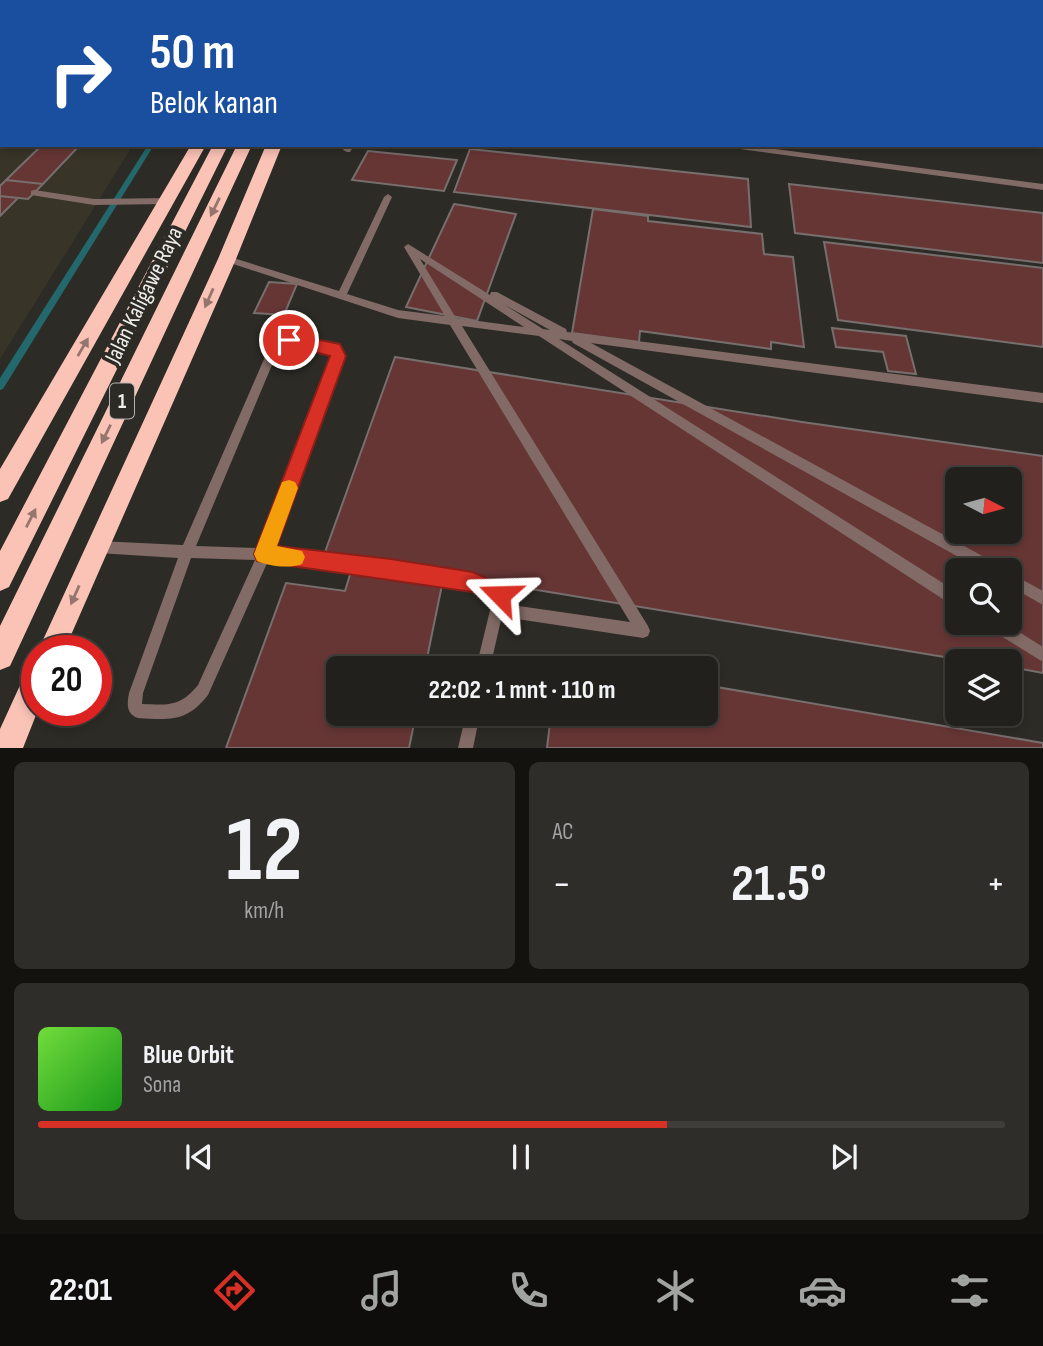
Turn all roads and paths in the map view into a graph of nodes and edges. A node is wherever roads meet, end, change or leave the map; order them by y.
1 (198, 147) edge
2 (220, 147) edge
3 (244, 147) edge
4 (273, 147) edge
5 (740, 147) edge
6 (1043, 187) edge
7 (34, 193) dead end
8 (388, 197) dead end
9 (167, 201) junction
10 (408, 247) junction
11 (227, 259) junction
12 (342, 295) junction
13 (1043, 398) edge
14 (0, 491) edge
15 (96, 547) junction
16 (187, 552) junction
17 (264, 554) junction
18 (972, 558) edge
19 (0, 578) edge
20 (1022, 586) edge
21 (945, 592) edge
22 (500, 595) junction
23 (1043, 598) edge
24 (57, 635) edge
25 (1011, 635) edge
26 (0, 656) edge
27 (487, 656) edge
28 (1043, 656) edge
29 (21, 716) edge
30 (470, 726) edge
31 (7, 747) edge
32 (466, 747) edge

1 - 9 highway
19 -> 2 highway, Jalan Kaligawe Raya / 1
3 -> 26 highway, Jalan Kaligawe Raya / 1
4 - 11 highway
5 - 6 lane
7 - 9 lane
8 - 12 lane
14 -> 9 highway
10 - 18 lane
10 - 21 lane
10 - 22 lane
11 - 12 lane
11 -> 15 highway
12 - 13 lane
15 - 16 lane
15 -> 24 highway
16 - 17 lane
16 - 17 lane
16 - 17 lane
17 - 22 lane
20 - 23 lane
22 - 27 lane
25 - 28 lane
29 - 31 highway
30 - 32 lane

